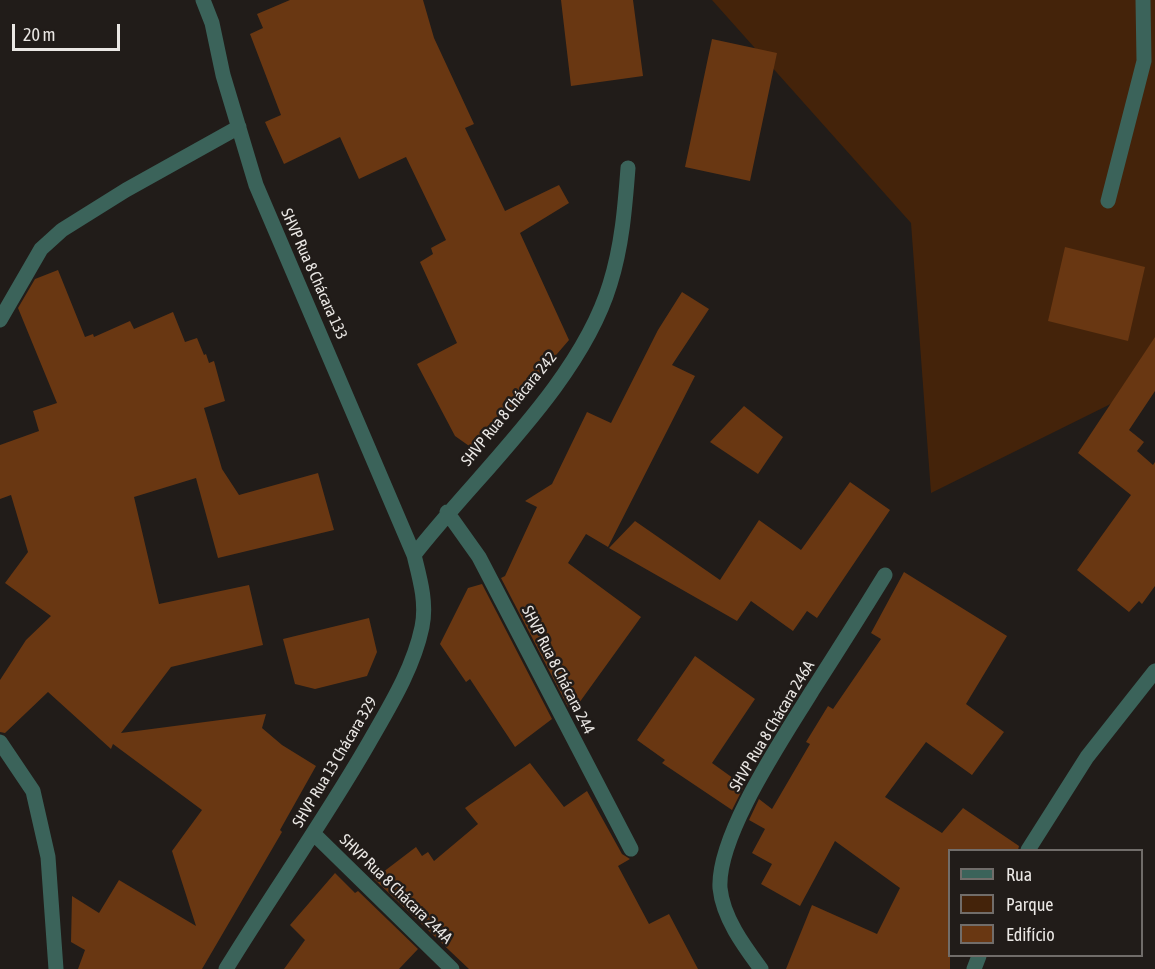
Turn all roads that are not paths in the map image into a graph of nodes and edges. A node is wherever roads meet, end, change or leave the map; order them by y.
1 (203, 0) edge
2 (1143, 0) edge
3 (239, 127) junction
4 (628, 168) dead end
5 (1107, 201) dead end
6 (0, 320) edge
7 (447, 512) junction
8 (414, 555) junction
9 (885, 575) dead end
10 (1155, 671) edge
11 (0, 742) edge
12 (314, 834) junction
13 (631, 849) dead end
14 (1029, 849) edge
15 (56, 969) edge
16 (226, 969) edge
17 (452, 969) edge
18 (761, 969) edge

1 - 3 street, SHVP Rua 8 Chácara 133
2 - 5 street
3 - 6 street
3 - 8 street, SHVP Rua 8 Chácara 133
4 - 7 street, SHVP Rua 8 Chácara 242
7 - 8 street, SHVP Rua 8 Chácara 242
7 - 13 street, SHVP Rua 8 Chácara 244
8 - 12 street, SHVP Rua 13 Chácara 329
9 - 18 street, SHVP Rua 8 Chácara 246A
10 - 14 street
11 - 15 street
12 - 16 street, SHVP Rua 13 Chácara 329
12 - 17 street, SHVP Rua 8 Chácara 244A

